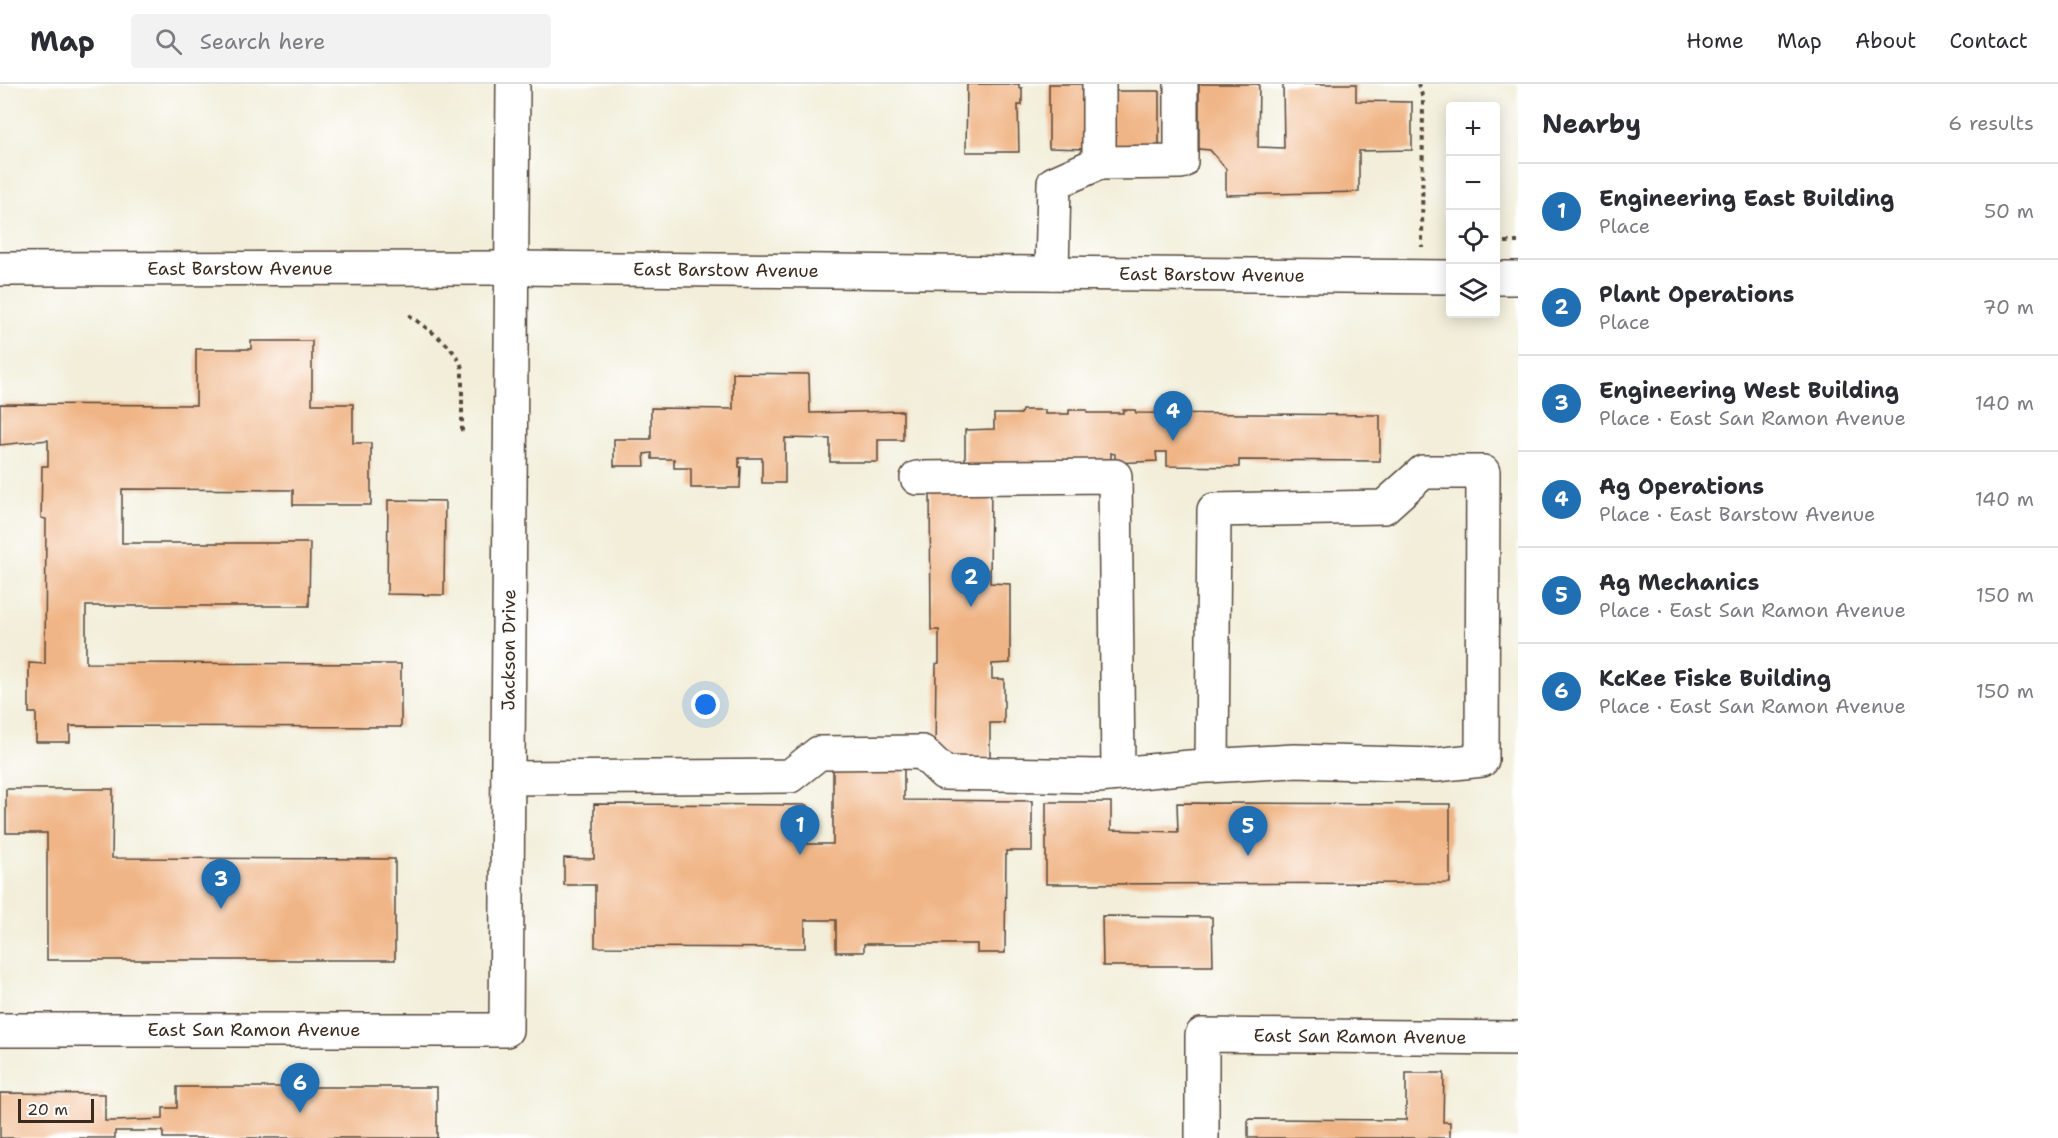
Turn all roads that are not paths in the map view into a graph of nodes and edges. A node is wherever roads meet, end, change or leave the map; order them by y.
1 (513, 84) edge
2 (1099, 84) edge
3 (1181, 84) edge
4 (1099, 163) junction
5 (513, 268) junction
6 (0, 269) edge
7 (1052, 273) junction
8 (1436, 277) edge
9 (1500, 278) edge
10 (1518, 278) edge
11 (917, 478) dead end
12 (1212, 766) junction
13 (1118, 774) junction
14 (508, 778) junction
15 (0, 1029) edge
16 (506, 1030) joint
17 (1518, 1038) edge
18 (1202, 1138) edge

1 - 5 street, Jackson Drive
2 - 4 street
3 - 4 street
4 - 7 street
5 - 6 street, East Barstow Avenue
5 - 7 street, East Barstow Avenue
5 - 14 street, Jackson Drive
7 - 8 street, East Barstow Avenue
9 - 10 street
11 - 13 street
12 - 12 street
12 - 13 street
13 - 14 street
14 - 16 street, Jackson Drive
15 - 16 street, East San Ramon Avenue
17 - 18 street, East San Ramon Avenue

